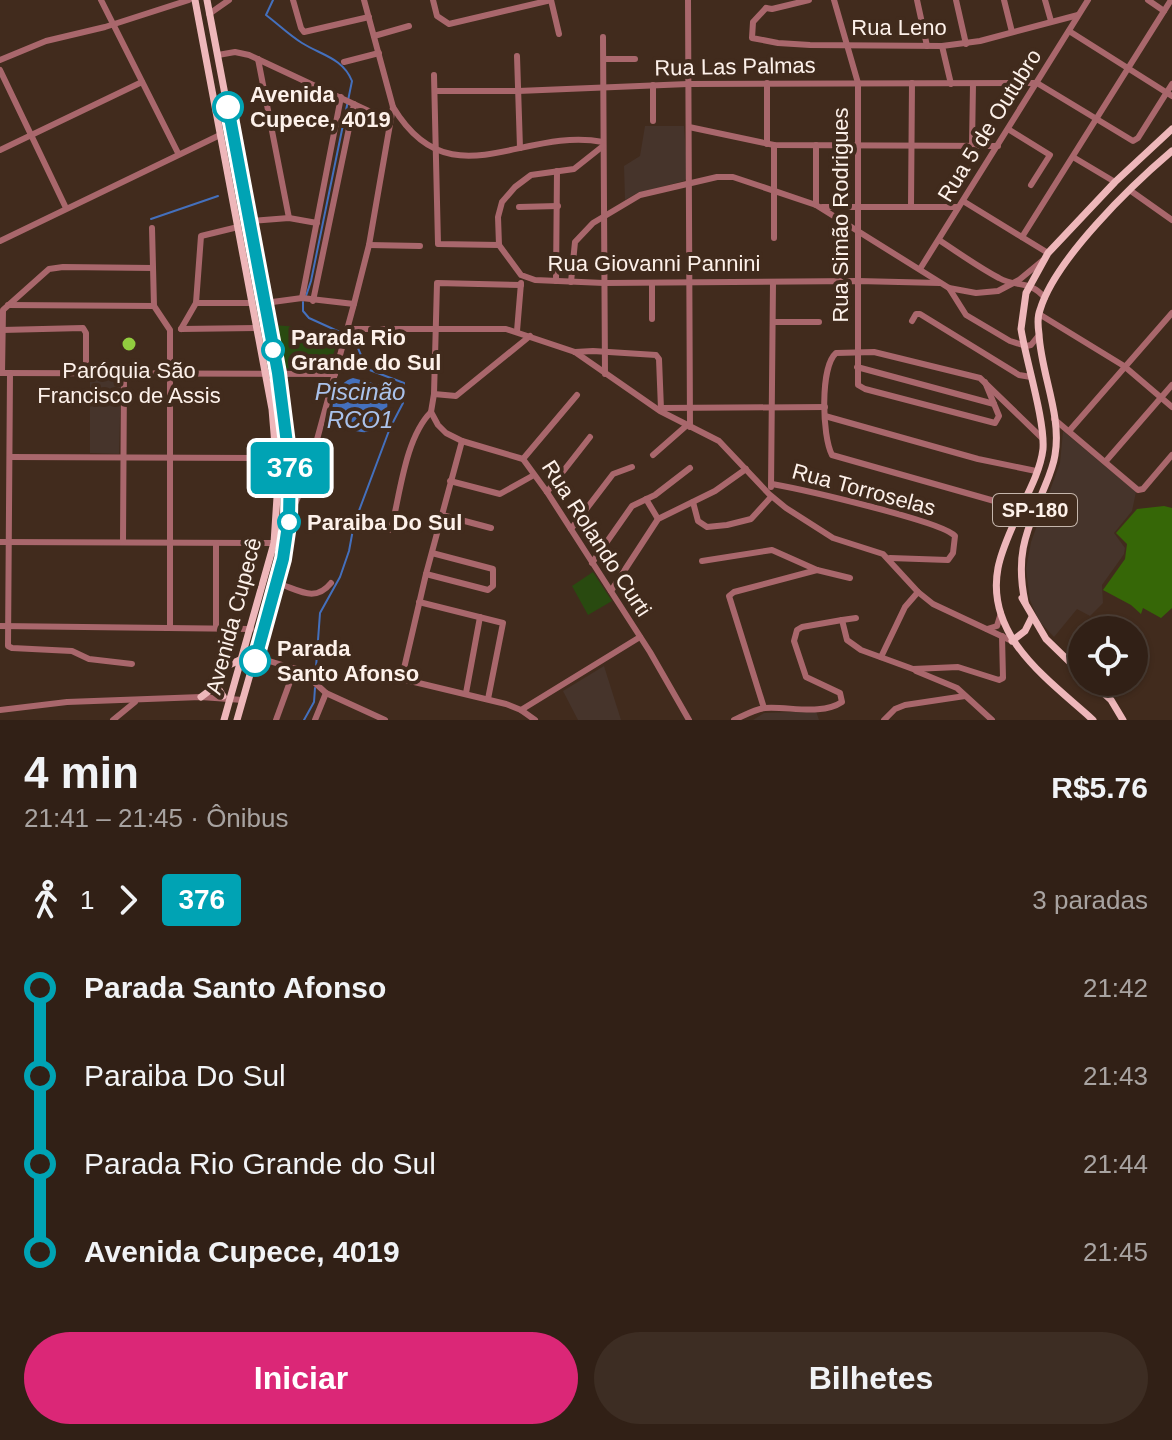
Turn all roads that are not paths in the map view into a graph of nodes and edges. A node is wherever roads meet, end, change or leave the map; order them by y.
1 (101, 0) edge
2 (192, 0) edge
3 (207, 0) edge
4 (229, 0) edge
5 (293, 0) edge
6 (364, 0) edge
7 (433, 0) edge
8 (551, 0) edge
9 (688, 0) edge
10 (762, 0) edge
11 (809, 0) edge
12 (834, 0) edge
13 (917, 0) edge
14 (956, 0) edge
15 (1004, 0) edge
16 (1045, 0) edge
17 (1088, 0) edge
18 (1148, 0) edge
19 (1171, 0) edge
20 (535, 2) edge
21 (766, 8) junction
22 (1164, 11) junction
23 (209, 14) junction
24 (1078, 15) junction
25 (369, 17) junction
26 (1051, 21) junction
27 (113, 25) junction
28 (409, 26) dead end
29 (1069, 31) junction
30 (1012, 32) junction
31 (559, 34) dead end
32 (374, 36) junction
33 (603, 37) dead end
34 (849, 44) junction
35 (966, 44) junction
36 (927, 46) junction
37 (942, 46) junction
38 (379, 53) junction
39 (218, 55) junction
40 (517, 56) dead end
41 (258, 59) junction
42 (604, 59) junction
43 (635, 59) dead end
44 (0, 60) edge
45 (344, 62) dead end
46 (1128, 68) junction
47 (0, 70) edge
48 (434, 75) dead end
49 (142, 82) junction
50 (767, 83) junction
51 (858, 83) junction
52 (912, 83) junction
53 (1037, 83) junction
54 (688, 84) junction
55 (951, 84) junction
56 (973, 84) junction
57 (1172, 84) edge
58 (653, 85) junction
59 (605, 87) junction
60 (435, 91) junction
61 (518, 91) junction
62 (1169, 95) edge
63 (342, 98) junction
64 (353, 103) junction
65 (393, 107) junction
66 (1095, 120) junction
67 (390, 121) junction
68 (653, 121) dead end
69 (689, 127) junction
70 (1008, 129) junction
71 (1172, 129) edge
72 (31, 135) junction
73 (220, 135) junction
74 (603, 144) junction
75 (770, 144) junction
76 (912, 144) junction
77 (816, 145) junction
78 (858, 145) junction
79 (972, 145) junction
80 (998, 146) junction
81 (520, 148) junction
82 (0, 150) edge
83 (437, 151) junction
84 (1172, 151) edge
85 (178, 153) junction
86 (1073, 157) junction
87 (557, 171) junction
88 (690, 182) junction
89 (1115, 182) junction
90 (1031, 185) dead end
91 (774, 189) junction
92 (1131, 191) junction
93 (961, 204) junction
94 (911, 205) junction
95 (558, 206) junction
96 (818, 206) junction
97 (519, 207) dead end
98 (858, 207) junction
99 (66, 208) junction
100 (604, 217) junction
101 (289, 218) junction
102 (1172, 220) edge
103 (250, 221) junction
104 (317, 223) junction
105 (238, 227) junction
106 (152, 228) dead end
107 (858, 231) junction
108 (1022, 237) junction
109 (774, 238) dead end
110 (939, 240) junction
111 (0, 241) edge
112 (369, 245) junction
113 (499, 245) junction
114 (420, 246) dead end
115 (1048, 253) junction
116 (1042, 261) junction
117 (153, 268) junction
118 (920, 269) junction
119 (521, 275) junction
120 (556, 281) junction
121 (858, 281) junction
122 (571, 282) junction
123 (773, 282) junction
124 (604, 283) junction
125 (652, 283) junction
126 (689, 283) junction
127 (940, 283) junction
128 (1013, 284) junction
129 (521, 285) junction
130 (1029, 285) junction
131 (949, 288) junction
132 (302, 298) junction
133 (1045, 298) junction
134 (312, 300) junction
135 (196, 303) junction
136 (252, 303) junction
137 (265, 303) junction
138 (354, 304) junction
139 (8, 305) junction
140 (154, 306) junction
141 (1172, 313) edge
142 (1039, 314) junction
143 (652, 319) dead end
144 (912, 321) dead end
145 (773, 322) junction
146 (819, 322) dead end
147 (257, 328) junction
148 (435, 328) junction
149 (181, 329) junction
150 (348, 329) junction
151 (2, 330) junction
152 (170, 330) junction
153 (517, 331) junction
154 (1039, 335) junction
155 (530, 336) junction
156 (1024, 347) junction
157 (858, 351) junction
158 (575, 352) junction
159 (603, 352) junction
160 (1124, 366) junction
161 (857, 367) junction
162 (4, 373) edge
163 (171, 373) junction
164 (264, 373) junction
165 (278, 373) junction
166 (86, 374) junction
167 (124, 374) junction
168 (335, 374) junction
169 (605, 374) junction
170 (1031, 377) junction
171 (985, 382) junction
172 (1172, 385) edge
173 (434, 394) junction
174 (577, 395) dead end
175 (1161, 398) junction
176 (994, 404) junction
177 (689, 407) junction
178 (772, 407) junction
179 (825, 407) junction
180 (1172, 407) edge
181 (661, 409) junction
182 (431, 412) junction
183 (825, 416) junction
184 (1054, 419) junction
185 (1063, 425) junction
186 (688, 426) junction
187 (1070, 430) junction
188 (1056, 431) junction
189 (453, 437) junction
190 (590, 437) dead end
191 (1043, 439) junction
192 (462, 441) junction
193 (458, 453) junction
194 (653, 455) dead end
195 (1172, 455) edge
196 (10, 457) junction
197 (125, 458) junction
198 (289, 458) junction
199 (171, 459) junction
200 (277, 459) junction
201 (523, 459) junction
202 (1106, 461) junction
203 (632, 467) dead end
204 (690, 468) dead end
205 (746, 469) junction
206 (1036, 471) junction
207 (534, 475) junction
208 (450, 481) junction
209 (772, 484) junction
210 (547, 492) junction
211 (770, 496) junction
212 (642, 501) junction
213 (693, 502) junction
214 (442, 515) junction
215 (289, 518) junction
216 (1016, 518) junction
217 (656, 522) junction
218 (491, 528) dead end
219 (571, 529) junction
220 (391, 530) dead end
221 (4, 542) edge
222 (123, 542) junction
223 (169, 542) junction
224 (216, 543) junction
225 (274, 543) junction
226 (432, 553) junction
227 (1001, 556) junction
228 (889, 558) junction
229 (702, 561) dead end
230 (592, 563) junction
231 (817, 570) junction
232 (426, 574) junction
233 (850, 578) dead end
234 (277, 583) junction
235 (331, 583) dead end
236 (4, 586) edge
237 (611, 591) junction
238 (918, 592) junction
239 (419, 602) junction
240 (1025, 602) junction
241 (1001, 613) junction
242 (480, 617) junction
243 (1032, 617) junction
244 (856, 618) dead end
245 (842, 620) junction
246 (4, 626) edge
247 (170, 626) junction
248 (216, 628) junction
249 (251, 629) junction
250 (987, 629) junction
251 (1002, 636) junction
252 (640, 637) junction
253 (1012, 641) junction
254 (256, 657) junction
255 (881, 657) junction
256 (242, 659) junction
257 (1068, 661) edge
258 (132, 664) dead end
259 (295, 668) junction
260 (913, 669) junction
261 (213, 680) junction
262 (326, 693) junction
263 (466, 693) junction
264 (965, 696) junction
265 (1107, 696) edge
266 (201, 697) junction
267 (227, 697) junction
268 (488, 699) junction
269 (243, 700) junction
270 (137, 701) junction
271 (764, 708) junction
272 (0, 710) edge
273 (521, 710) junction
274 (113, 720) edge
275 (224, 720) edge
276 (237, 720) edge
277 (276, 720) edge
278 (315, 720) edge
279 (385, 720) edge
280 (535, 720) edge
281 (689, 720) edge
282 (734, 720) edge
283 (884, 720) edge
284 (992, 720) edge
285 (1093, 720) edge
286 (1123, 720) edge

1 - 27 street
2 - 27 street
2 - 73 main road, Avenida Cupecê
3 - 23 main road, Avenida Cupecê
4 - 23 street
5 - 25 street
6 - 25 street
7 - 20 street
8 - 20 street
8 - 31 street
9 - 54 street
10 - 21 street
11 - 21 street
12 - 34 street, Rua Simão Rodrigues
13 - 36 street
14 - 35 street
15 - 30 street
16 - 26 street
17 - 24 street, Rua 5 de Outubro
18 - 22 street
19 - 22 street
21 - 34 street, Rua Leno
22 - 46 street
23 - 39 main road, Avenida Cupecê
24 - 26 street, Rua Leno
24 - 29 street, Rua 5 de Outubro
25 - 32 street
26 - 30 street, Rua Leno
27 - 44 street
27 - 49 street
28 - 32 street
29 - 46 street
29 - 53 street, Rua 5 de Outubro
30 - 35 street, Rua Leno
32 - 38 street
33 - 42 street
34 - 36 street, Rua Leno
34 - 51 street, Rua Simão Rodrigues
35 - 37 street, Rua Leno
36 - 37 street, Rua Leno
37 - 55 street
38 - 45 street
38 - 65 street
39 - 41 street
39 - 103 main road, Avenida Cupecê
40 - 61 street
41 - 63 street
41 - 101 street
42 - 43 street
42 - 59 street
46 - 62 street
46 - 66 street
47 - 72 street
48 - 60 street
49 - 72 street
49 - 85 street
50 - 51 street, Rua Las Palmas
50 - 54 street, Rua Las Palmas
50 - 75 street
51 - 52 street, Rua Las Palmas
51 - 78 street, Rua Simão Rodrigues
52 - 55 street, Rua Las Palmas
52 - 76 street
53 - 56 street, Rua Las Palmas
53 - 66 street
53 - 70 street, Rua 5 de Outubro
54 - 58 street, Rua Las Palmas
54 - 69 street
55 - 56 street, Rua Las Palmas
56 - 79 street
57 - 62 street
58 - 59 street, Rua Las Palmas
58 - 68 street
59 - 61 street, Rua Las Palmas
59 - 74 street
60 - 61 street, Rua Las Palmas
60 - 83 street
61 - 81 street
62 - 66 street
63 - 64 street
63 - 104 street
64 - 67 street
64 - 134 street
65 - 67 street
65 - 83 street
66 - 86 street
67 - 112 street
69 - 75 street
69 - 88 street
70 - 80 street, Rua 5 de Outubro
70 - 90 street
71 - 89 main road
72 - 82 street
72 - 99 street
73 - 85 street
73 - 105 main road, Avenida Cupecê
74 - 81 street
74 - 87 street
74 - 100 street
75 - 77 street
75 - 91 street
76 - 78 street
76 - 79 street
76 - 94 street
77 - 78 street
77 - 96 street
78 - 98 street, Rua Simão Rodrigues
79 - 80 street
80 - 93 street, Rua 5 de Outubro
81 - 83 street
83 - 113 street
84 - 92 main road
85 - 99 street
86 - 89 street
86 - 108 street
87 - 95 street
87 - 113 street
88 - 91 street
88 - 100 street
88 - 126 street
89 - 115 main road
91 - 96 street
91 - 109 street
92 - 102 street
92 - 133 main road
93 - 94 street
93 - 108 street
93 - 110 street, Rua 5 de Outubro
94 - 98 street
95 - 97 street
95 - 120 street
96 - 98 street
96 - 107 street
98 - 107 street, Rua Simão Rodrigues
99 - 111 street
100 - 122 street
100 - 124 street
101 - 103 street
101 - 104 street
103 - 137 main road, Avenida Cupecê
104 - 132 street
105 - 135 street
105 - 136 main road, Avenida Cupecê
106 - 117 street
107 - 118 street
107 - 121 street, Rua Simão Rodrigues
108 - 115 street
110 - 118 street, Rua 5 de Outubro
110 - 128 street
112 - 114 street
112 - 138 street
113 - 119 street, Rua Giovanni Pannini
115 - 116 main road
116 - 128 street
116 - 130 main road
117 - 139 street
117 - 140 street
118 - 127 street
119 - 120 street, Rua Giovanni Pannini
119 - 129 street
120 - 122 street, Rua Giovanni Pannini
121 - 123 street, Rua Giovanni Pannini
121 - 127 street, Rua Giovanni Pannini
121 - 157 street, Rua Simão Rodrigues
122 - 124 street, Rua Giovanni Pannini
123 - 126 street, Rua Giovanni Pannini
123 - 145 street
124 - 125 street, Rua Giovanni Pannini
124 - 159 street
125 - 126 street, Rua Giovanni Pannini
125 - 143 street
126 - 177 street
127 - 131 street
128 - 130 street
128 - 131 street
129 - 148 street
129 - 153 street
130 - 133 street
130 - 156 main road
131 - 156 street
132 - 134 street
132 - 137 street
133 - 142 main road
134 - 138 street
135 - 136 street
135 - 149 street
136 - 147 main road, Avenida Cupecê
137 - 165 main road, Avenida Cupecê
138 - 150 street
139 - 140 street
139 - 151 street
140 - 152 street
141 - 160 street
142 - 154 main road
142 - 160 street
144 - 170 street
145 - 146 street
145 - 178 street
147 - 149 street
147 - 164 main road, Avenida Cupecê
148 - 150 street
148 - 153 street
148 - 173 street
149 - 152 street
150 - 168 street
151 - 162 street
151 - 166 street
152 - 163 street
153 - 155 street
154 - 156 street
154 - 184 main road
155 - 158 street
155 - 173 street
156 - 170 main road
157 - 161 street, Rua Simão Rodrigues
157 - 171 street
157 - 179 street
158 - 159 street
158 - 169 street
159 - 169 street
159 - 181 street
160 - 175 street
160 - 187 street
161 - 176 street
161 - 176 street, Rua Simão Rodrigues
162 - 166 street
162 - 196 street
163 - 164 street
163 - 167 street
163 - 199 street
164 - 165 street
164 - 200 main road, Avenida Cupecê
165 - 168 street
165 - 198 main road, Avenida Cupecê
166 - 167 street
167 - 197 street
168 - 215 street
169 - 181 street
170 - 191 main road
171 - 176 street
171 - 191 street
172 - 175 street
173 - 182 street
174 - 201 street
175 - 180 street
175 - 202 street
177 - 178 street
177 - 181 street
177 - 186 street
178 - 179 street
178 - 209 street
179 - 183 street
181 - 186 street
182 - 189 street, Rua Rolando Curti
182 - 220 street
183 - 206 street
183 - 216 street
184 - 185 street
184 - 188 main road, SP-180
185 - 187 street
185 - 188 street
186 - 194 street
186 - 205 street
187 - 202 street
188 - 240 main road, SP-180
189 - 192 street, Rua Rolando Curti
189 - 193 street
190 - 210 street
191 - 206 main road
192 - 193 street
192 - 201 street, Rua Rolando Curti
193 - 208 street
195 - 202 street
196 - 197 street
196 - 221 street
197 - 199 street
197 - 222 street
198 - 200 street
198 - 215 main road, Avenida Cupecê
199 - 200 street
199 - 223 street
200 - 225 main road, Avenida Cupecê
201 - 207 street, Rua Rolando Curti
203 - 219 street
204 - 212 street
205 - 211 street
205 - 213 street
206 - 216 main road
207 - 208 street
207 - 210 street, Rua Rolando Curti
208 - 214 street
209 - 211 street
209 - 228 street, Rua Torroselas
210 - 219 street, Rua Rolando Curti
211 - 213 street
211 - 228 street
212 - 217 street
212 - 230 street
213 - 217 street
214 - 218 street
214 - 226 street
215 - 234 main road, Avenida Cupecê
216 - 227 main road
217 - 237 street
219 - 230 street, Rua Rolando Curti
221 - 222 street
221 - 236 street
222 - 223 street
223 - 224 street
223 - 247 street
224 - 225 street
224 - 248 street
225 - 249 main road, Avenida Cupecê
226 - 232 street
226 - 232 street
227 - 240 main road
227 - 241 main road
228 - 238 street
229 - 231 street
230 - 237 street, Rua Rolando Curti
231 - 233 street
231 - 271 street
232 - 239 street
234 - 235 street
234 - 254 main road, Avenida Cupecê
236 - 246 street
237 - 252 street, Rua Rolando Curti
238 - 250 street
238 - 255 street
239 - 242 street
239 - 263 street
240 - 243 main road, SP-180
241 - 250 street
241 - 253 main road
242 - 263 street
242 - 268 street
243 - 253 main road
243 - 257 main road, SP-180
244 - 245 street
245 - 255 street
245 - 271 street
246 - 247 street
246 - 258 street
247 - 248 street
248 - 249 street
249 - 256 main road, Avenida Cupecê
250 - 251 street
251 - 253 street
251 - 260 street
252 - 273 street
252 - 281 street, Rua Rolando Curti
253 - 285 main road
254 - 259 street
254 - 269 main road, Avenida Cupecê
255 - 260 street
256 - 261 main road
256 - 267 main road, Avenida Cupecê
259 - 262 street
259 - 277 street
260 - 264 street
261 - 266 main road
261 - 267 main road
262 - 278 street
262 - 279 street
263 - 268 street
264 - 283 street
264 - 284 street
265 - 286 main road
266 - 267 street
266 - 270 street
267 - 269 street
267 - 275 main road, Avenida Cupecê
268 - 273 street
269 - 276 main road, Avenida Cupecê
270 - 272 street
270 - 274 street
271 - 282 street
273 - 280 street

